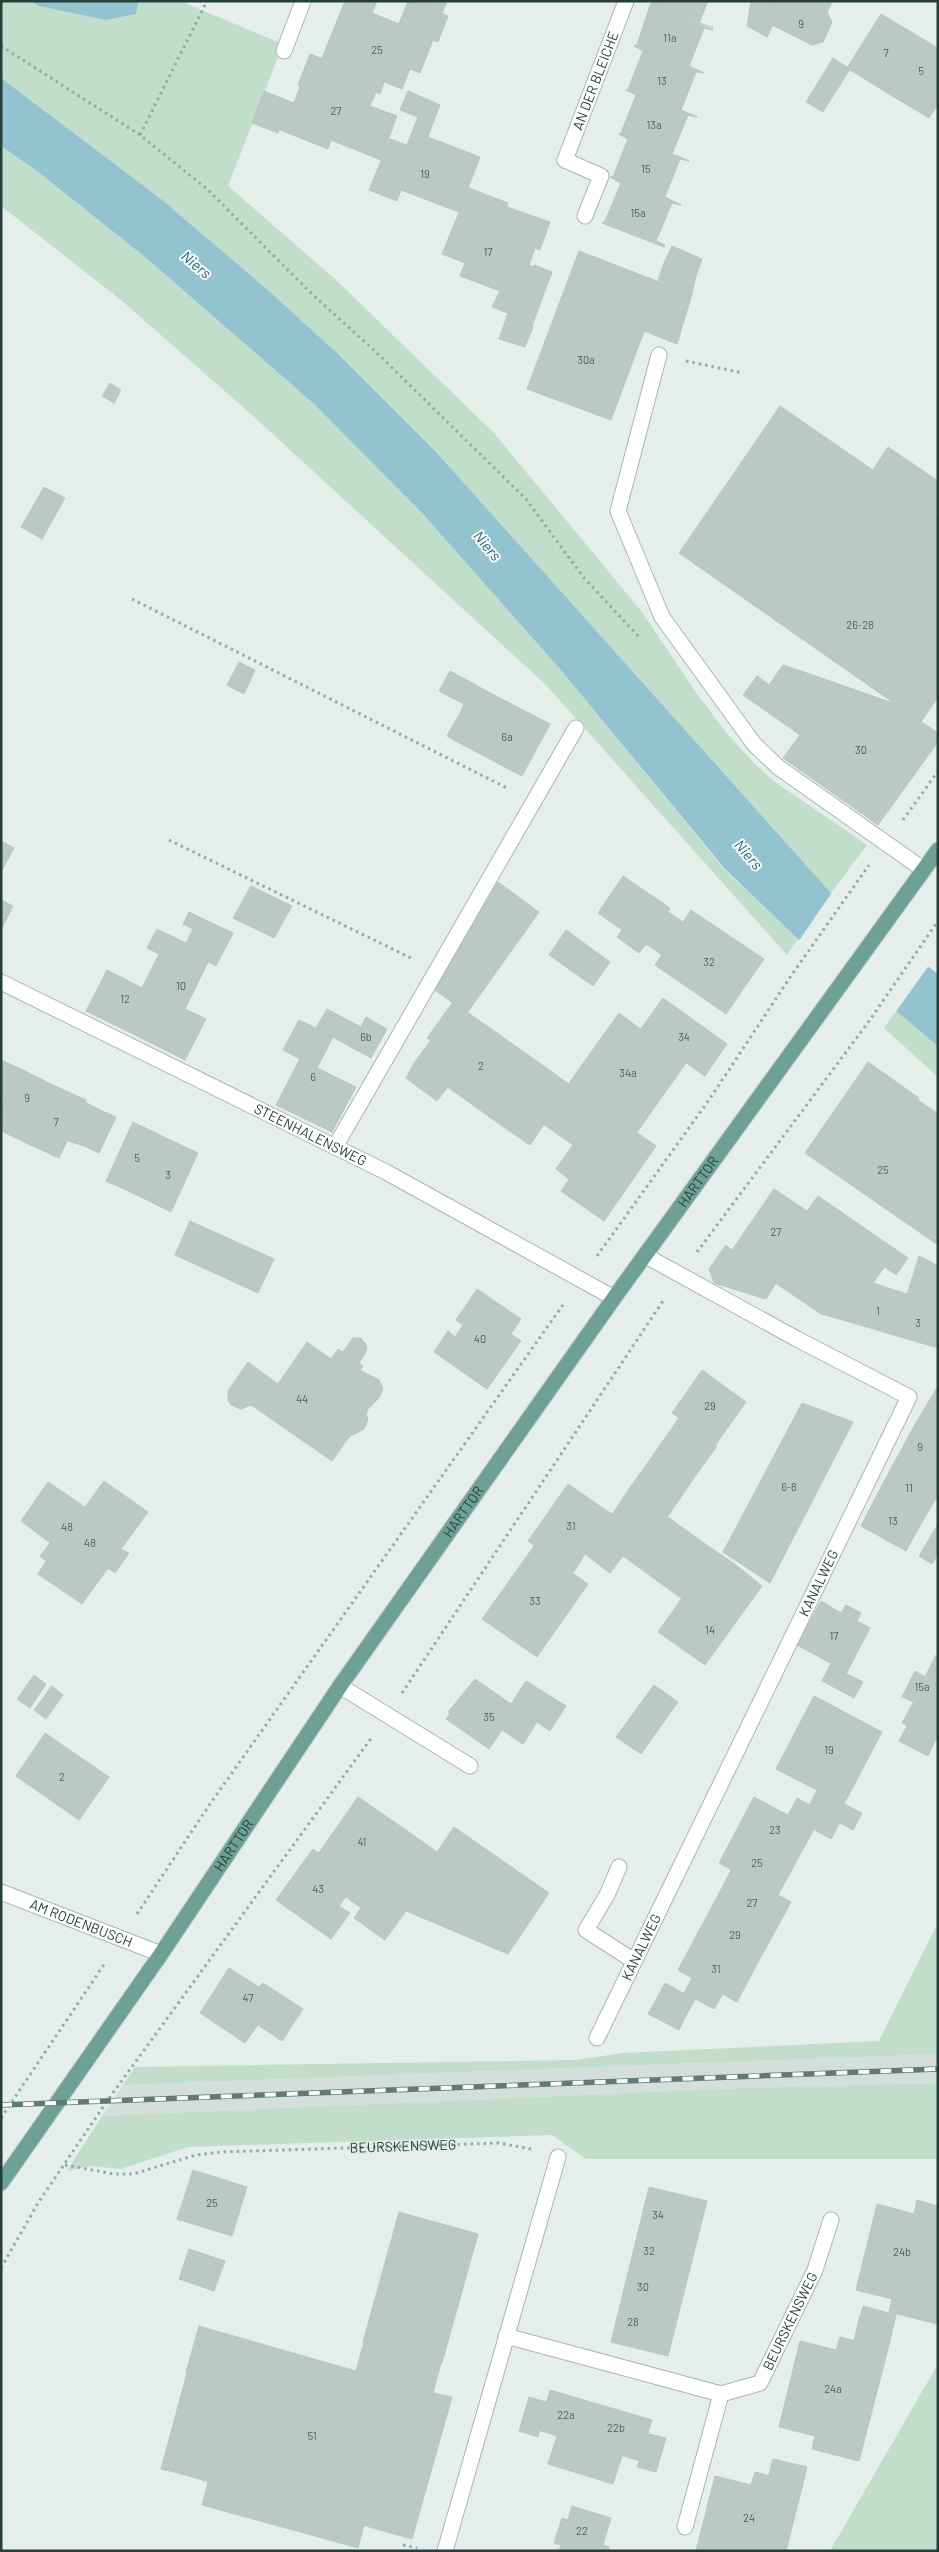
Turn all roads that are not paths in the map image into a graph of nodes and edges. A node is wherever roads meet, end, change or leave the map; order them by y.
1 (303, 1) edge
2 (626, 1) edge
3 (284, 51) dead end
4 (585, 216) dead end
5 (659, 355) dead end
6 (576, 728) dead end
7 (938, 850) edge
8 (924, 870) junction
9 (1, 982) edge
10 (335, 1147) junction
11 (646, 1256) junction
12 (614, 1298) junction
13 (340, 1686) junction
14 (470, 1766) dead end
15 (619, 1867) dead end
16 (1, 1892) edge
17 (161, 1954) junction
18 (634, 1961) junction
19 (597, 2038) dead end
20 (558, 2157) road end
21 (1, 2183) edge
22 (831, 2220) dead end
23 (506, 2336) junction
24 (721, 2394) junction
25 (685, 2527) dead end
26 (445, 2551) edge

1 - 3 street
2 - 4 street, AN DER BLEICHE
5 - 8 street
6 - 10 street
7 - 8 main road, HARTTOR
8 - 11 main road, HARTTOR
9 - 10 street, STEENHALENSWEG
10 - 12 street, STEENHALENSWEG
11 - 12 main road, HARTTOR
11 - 18 street, KANALWEG
12 - 13 main road, HARTTOR
13 - 14 street
13 - 17 main road, HARTTOR
15 - 18 street
16 - 17 street, AM RODENBUSCH
17 - 21 main road, HARTTOR
18 - 19 street, KANALWEG
20 - 23 street
22 - 24 street, BEURSKENSWEG
23 - 24 street
23 - 26 street
24 - 25 street

